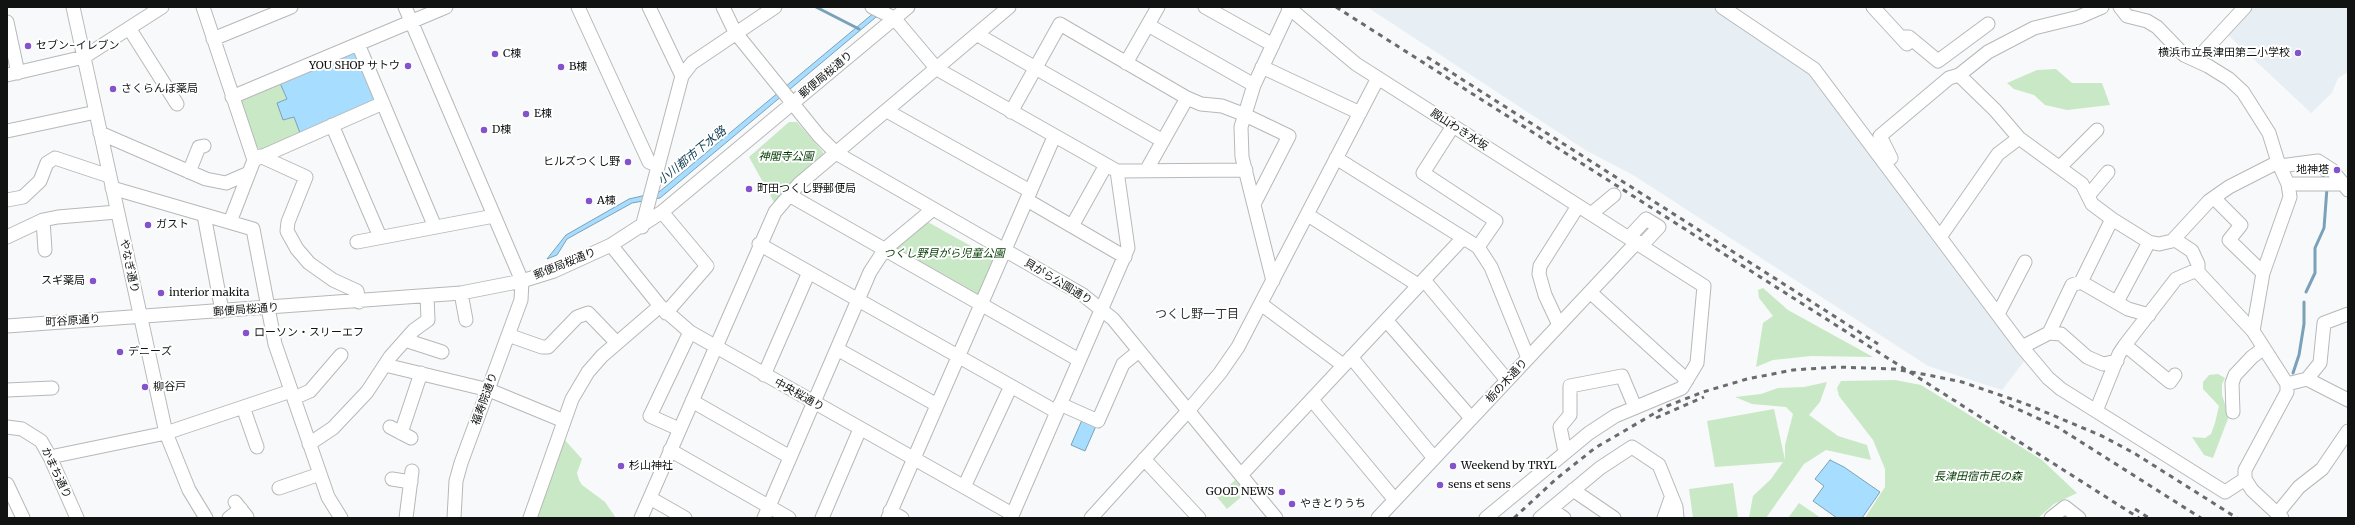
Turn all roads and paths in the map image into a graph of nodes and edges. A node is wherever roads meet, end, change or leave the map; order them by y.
1 (73, 7) edge
2 (162, 7) edge
3 (203, 7) edge
4 (291, 7) edge
5 (405, 7) edge
6 (446, 7) edge
7 (578, 7) edge
8 (649, 7) edge
9 (723, 7) edge
10 (775, 7) edge
11 (872, 7) edge
12 (908, 7) edge
13 (1009, 7) edge
14 (1158, 7) edge
15 (1205, 7) edge
16 (1723, 7) edge
17 (1873, 7) edge
18 (2102, 7) edge
19 (2120, 7) edge
20 (2245, 7) edge
21 (1289, 8) edge
22 (2134, 12) edge
23 (894, 18) junction
24 (7, 22) edge
25 (411, 22) junction
26 (1988, 24) dead end
27 (1148, 25) junction
28 (129, 28) junction
29 (735, 32) junction
30 (978, 35) junction
31 (1903, 37) junction
32 (213, 39) junction
33 (358, 44) junction
34 (1273, 45) junction
35 (84, 57) junction
36 (2196, 60) junction
37 (1126, 63) junction
38 (1262, 67) junction
39 (1035, 68) junction
40 (937, 69) junction
41 (13, 74) edge
42 (682, 76) junction
43 (1954, 77) junction
44 (1378, 78) junction
45 (1254, 84) junction
46 (176, 96) dead end
47 (232, 97) junction
48 (1187, 98) junction
49 (383, 103) junction
50 (792, 104) junction
51 (887, 111) junction
52 (96, 112) junction
53 (1011, 112) junction
54 (1360, 113) junction
55 (1243, 114) junction
56 (332, 125) junction
57 (1453, 126) junction
58 (2097, 130) dead end
59 (7, 131) edge
60 (100, 133) junction
61 (1054, 137) junction
62 (2019, 138) junction
63 (1163, 141) junction
64 (204, 146) dead end
65 (836, 153) junction
66 (257, 158) junction
67 (1336, 158) junction
68 (1884, 163) junction
69 (2279, 164) junction
70 (658, 166) junction
71 (2060, 167) junction
72 (1111, 168) junction
73 (1246, 170) junction
74 (1146, 171) junction
75 (189, 172) junction
76 (2108, 172) dead end
77 (249, 173) junction
78 (111, 182) junction
79 (2288, 184) junction
80 (2347, 186) edge
81 (789, 195) junction
82 (1028, 195) junction
83 (1614, 196) dead end
84 (2088, 196) junction
85 (2214, 198) junction
86 (7, 200) edge
87 (1254, 204) junction
88 (1578, 206) junction
89 (932, 210) junction
90 (117, 212) junction
91 (662, 212) junction
92 (1591, 214) junction
93 (204, 215) junction
94 (1308, 215) junction
95 (494, 216) junction
96 (2112, 219) junction
97 (43, 220) junction
98 (230, 222) junction
99 (642, 226) junction
100 (1072, 226) junction
101 (435, 227) junction
102 (7, 237) edge
103 (380, 237) junction
104 (1940, 237) junction
105 (1462, 239) junction
106 (2174, 239) junction
107 (357, 242) dead end
108 (2149, 242) junction
109 (1636, 243) junction
110 (759, 244) junction
111 (610, 245) junction
112 (1478, 247) junction
113 (885, 249) junction
114 (45, 250) dead end
115 (1004, 250) junction
116 (1125, 257) junction
117 (2025, 262) dead end
118 (809, 272) junction
119 (2198, 272) junction
120 (2263, 273) junction
121 (522, 281) junction
122 (1273, 281) junction
123 (2081, 282) junction
124 (1421, 283) junction
125 (1590, 292) junction
126 (461, 293) junction
127 (427, 296) junction
128 (858, 300) junction
129 (359, 302) junction
130 (2117, 302) junction
131 (981, 304) junction
132 (1261, 304) junction
133 (269, 308) junction
134 (663, 309) junction
135 (1102, 309) junction
136 (222, 311) junction
137 (1998, 314) junction
138 (2348, 314) edge
139 (2149, 315) junction
140 (140, 317) junction
141 (466, 320) dead end
142 (1386, 320) junction
143 (1559, 325) junction
144 (7, 326) edge
145 (2253, 331) junction
146 (690, 332) junction
147 (2049, 333) junction
148 (508, 335) junction
149 (405, 340) junction
150 (617, 343) junction
151 (2125, 345) junction
152 (2022, 347) junction
153 (715, 348) junction
154 (2264, 348) junction
155 (837, 349) junction
156 (1139, 351) junction
157 (442, 352) dead end
158 (341, 355) dead end
159 (958, 357) junction
160 (1528, 358) junction
161 (1079, 360) junction
162 (1347, 361) junction
163 (2117, 362) junction
164 (385, 365) junction
165 (421, 373) junction
166 (764, 375) junction
167 (2176, 375) dead end
168 (2307, 378) junction
169 (1507, 380) junction
170 (1687, 380) junction
171 (2288, 384) junction
172 (1011, 386) junction
173 (52, 388) dead end
174 (7, 390) edge
175 (488, 390) junction
176 (292, 394) junction
177 (1312, 400) junction
178 (2348, 400) edge
179 (692, 401) junction
180 (814, 403) junction
181 (937, 406) junction
182 (243, 407) junction
183 (1635, 407) junction
184 (1058, 408) junction
185 (1188, 411) junction
186 (2096, 411) junction
187 (2233, 412) dead end
188 (1472, 418) junction
189 (564, 421) junction
190 (7, 427) edge
191 (679, 429) junction
192 (860, 429) junction
193 (2348, 431) edge
194 (166, 433) junction
195 (401, 433) dead end
196 (310, 444) junction
197 (257, 447) dead end
198 (670, 450) junction
199 (1565, 452) junction
200 (50, 457) junction
201 (790, 457) junction
202 (1434, 458) junction
203 (913, 459) junction
204 (1144, 459) junction
205 (320, 474) junction
206 (1241, 475) junction
207 (392, 479) dead end
208 (2245, 479) junction
209 (7, 484) edge
210 (964, 487) junction
211 (279, 489) dead end
212 (1573, 490) junction
213 (650, 498) junction
214 (1671, 498) junction
215 (1395, 500) junction
216 (241, 509) dead end
217 (1551, 509) junction
218 (767, 512) edge
219 (893, 516) edge
220 (1012, 516) edge
221 (2280, 516) edge
222 (23, 518) edge
223 (77, 518) edge
224 (206, 518) edge
225 (229, 518) edge
226 (341, 518) edge
227 (406, 518) edge
228 (454, 518) edge
229 (530, 518) edge
230 (641, 518) edge
231 (685, 518) edge
232 (789, 518) edge
233 (822, 518) edge
234 (1091, 518) edge
235 (1199, 518) edge
236 (1276, 518) edge
237 (1378, 518) edge
238 (1486, 518) edge
239 (1540, 518) edge
240 (1564, 518) edge
241 (1614, 518) edge
242 (1664, 518) edge
243 (1677, 518) edge
244 (2051, 518) edge
245 (2079, 518) edge

1 - 35 street, やなぎ通り
2 - 28 street
3 - 32 street
4 - 32 street
5 - 25 street
6 - 25 street
7 - 70 street
8 - 42 street
9 - 29 street, 貝がら公園通り
10 - 29 street
11 - 23 street
12 - 23 street, 郵便局桜通り
13 - 30 street
14 - 27 street
15 - 34 street
16 - 68 street
17 - 31 street
18 - 43 street
19 - 22 street
20 - 36 street
21 - 34 street
21 - 44 street, 殿山わき水坂
22 - 36 street
23 - 40 street
23 - 50 street, 郵便局桜通り
24 - 41 street
25 - 33 street
25 - 95 street
26 - 31 street
27 - 37 street
27 - 45 street
28 - 35 street
28 - 46 street
29 - 42 street
29 - 50 street, 貝がら公園通り
30 - 39 street
30 - 40 street
31 - 43 street
32 - 47 street
33 - 47 street
33 - 49 street
34 - 38 street
35 - 41 street
35 - 52 street, やなぎ通り
36 - 69 street
37 - 39 street
37 - 48 street
38 - 45 street
38 - 54 street
39 - 53 street
39 - 63 street
40 - 51 street
40 - 53 street
42 - 70 street
43 - 62 street
43 - 68 street
44 - 54 street
44 - 57 street, 殿山わき水坂
45 - 55 street
47 - 66 street
48 - 55 street
48 - 63 street
49 - 56 street
49 - 101 street
50 - 65 street, 貝がら公園通り
50 - 91 street, 郵便局桜通り
51 - 65 street
51 - 82 street
52 - 59 street
52 - 60 street, やなぎ通り
53 - 61 street
54 - 67 street
55 - 73 street
55 - 87 street
56 - 66 street
56 - 103 street
57 - 88 street, 殿山わき水坂
57 - 112 street
58 - 71 street
60 - 75 street
60 - 78 street, やなぎ通り
61 - 72 street
61 - 82 street
62 - 71 street
62 - 104 street
63 - 74 street
64 - 75 street
65 - 81 street
65 - 89 street, 貝がら公園通り
66 - 77 street
66 - 129 street
67 - 94 street
67 - 105 street
68 - 104 street
69 - 79 street
69 - 80 street
69 - 85 street
70 - 99 street
71 - 84 street
72 - 74 street
72 - 100 street
72 - 116 street
73 - 74 street
73 - 87 street
75 - 77 street
76 - 84 street
77 - 98 street
78 - 86 street
78 - 90 street, やなぎ通り
78 - 93 street
79 - 80 street
79 - 120 street
81 - 110 street
81 - 113 street
82 - 100 street
82 - 115 street
83 - 92 street
84 - 96 street
85 - 106 street
85 - 120 street
87 - 122 street
88 - 92 street, 殿山わき水坂
88 - 143 street
89 - 113 street
89 - 115 street, 貝がら公園通り
90 - 97 street
90 - 140 street, やなぎ通り
91 - 99 street, 郵便局桜通り
91 - 134 street
92 - 109 street, 殿山わき水坂
93 - 98 street
93 - 136 street
94 - 122 street
94 - 124 street
95 - 101 street
95 - 121 street
96 - 108 street
96 - 123 street
97 - 102 street
97 - 114 street
98 - 133 street
99 - 111 street, 郵便局桜通り
100 - 116 street
101 - 103 street
103 - 107 street
104 - 137 street
105 - 112 street
105 - 124 street
106 - 108 street
106 - 119 street
108 - 130 street
109 - 125 street, 栃の木通り
109 - 170 street, 殿山わき水坂
110 - 118 street
110 - 153 street
111 - 121 street, 郵便局桜通り
111 - 134 street, 中央桜通り
112 - 160 street
113 - 128 street
113 - 131 street
115 - 131 street
115 - 135 street, 貝がら公園通り
116 - 135 street
117 - 137 street
118 - 128 street
118 - 166 street
119 - 139 street
119 - 145 street
120 - 145 street
121 - 126 street, 郵便局桜通り
121 - 148 street, 福寿院通り
122 - 132 street
123 - 130 street
123 - 147 street
124 - 142 street
124 - 169 street
125 - 143 street, 栃の木通り
125 - 170 street
126 - 127 street, 郵便局桜通り
126 - 141 street
127 - 129 street, 郵便局桜通り
127 - 149 street
128 - 155 street
128 - 159 street
129 - 133 street, 郵便局桜通り
130 - 139 street
131 - 159 street
131 - 161 street
132 - 162 street
132 - 185 street
133 - 136 street, 郵便局桜通り
133 - 176 street
134 - 146 street, 中央桜通り
134 - 150 street
135 - 156 street, 貝がら公園通り
135 - 161 street
136 - 140 street, 郵便局桜通り
137 - 152 street
138 - 168 street
139 - 151 street
140 - 144 street, 町谷原通り
140 - 194 street, やなぎ通り
142 - 162 street
142 - 188 street
143 - 160 street, 栃の木通り
145 - 154 street
146 - 153 street, 中央桜通り
146 - 191 street
147 - 152 street
147 - 163 street
148 - 150 street
148 - 175 street, 福寿院通り
149 - 157 street
149 - 164 street
150 - 189 street
151 - 163 street
151 - 167 street
152 - 186 street
153 - 166 street, 中央桜通り
153 - 179 street
154 - 171 street
154 - 187 street
155 - 180 street
155 - 181 street
156 - 184 street
156 - 185 street, 貝がら公園通り
158 - 176 street
159 - 172 street
159 - 181 street
160 - 169 street, 栃の木通り
161 - 184 street
162 - 177 street
162 - 202 street
163 - 186 street
164 - 165 street
164 - 196 street
165 - 175 street
165 - 195 street
166 - 180 street, 中央桜通り
168 - 171 street
168 - 178 street
169 - 188 street, 栃の木通り
170 - 183 street
171 - 208 street
172 - 184 street
172 - 210 street
173 - 174 street
175 - 189 street
175 - 228 street, 福寿院通り
176 - 182 street
176 - 196 street
177 - 206 street
177 - 215 street
179 - 191 street
179 - 201 street
180 - 192 street, 中央桜通り
180 - 201 street
181 - 203 street
182 - 194 street
182 - 197 street
183 - 199 street
183 - 199 street
184 - 220 street
185 - 204 street
185 - 206 street, 貝がら公園通り
186 - 208 street
188 - 202 street, 栃の木通り
189 - 229 street
190 - 200 street, かまち通り
191 - 198 street
192 - 203 street, 中央桜通り
192 - 233 street
193 - 221 street
194 - 200 street
194 - 224 street, やなぎ通り
196 - 205 street
198 - 213 street
198 - 218 street
199 - 238 street
200 - 223 street, かまち通り
201 - 218 street
202 - 215 street, 栃の木通り
203 - 210 street, 中央桜通り
203 - 219 street
204 - 234 street
204 - 235 street
205 - 211 street
205 - 226 street
206 - 236 street, 貝がら公園通り
207 - 227 street
208 - 221 street
209 - 222 street
210 - 220 street, 中央桜通り
212 - 214 street
212 - 217 street
212 - 241 street
213 - 230 street
213 - 231 street
214 - 242 street
214 - 243 street
215 - 237 street, 栃の木通り
216 - 225 street
217 - 239 street
217 - 240 street
218 - 232 street
244 - 245 street

